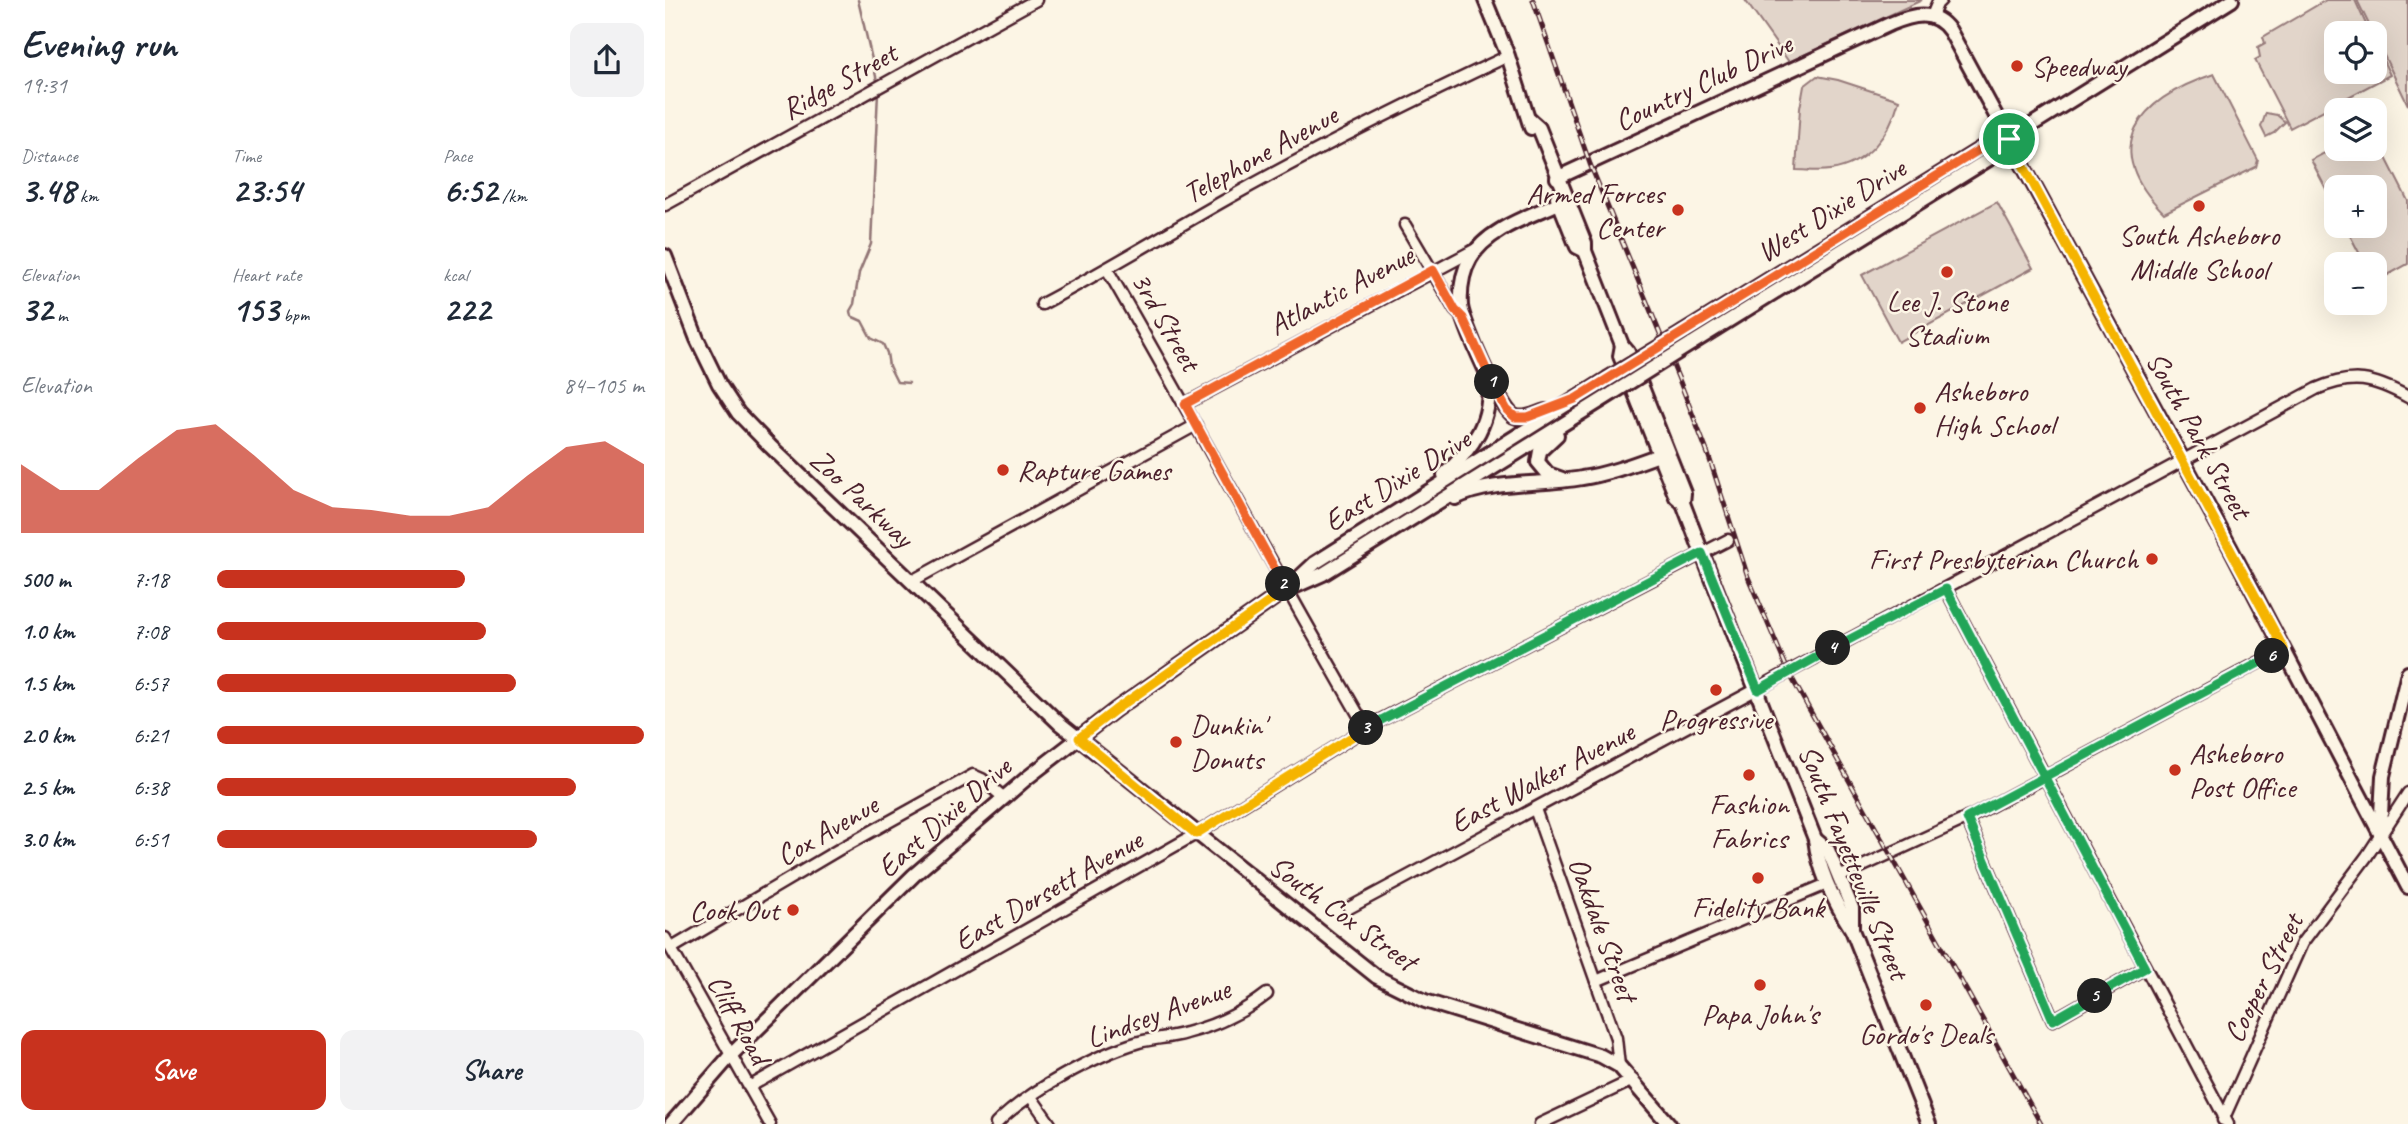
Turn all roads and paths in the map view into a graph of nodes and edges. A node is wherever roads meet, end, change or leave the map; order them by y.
1 (1485, 0) edge
2 (1941, 0) edge
3 (2232, 0) edge
4 (1030, 1) edge
5 (1932, 16) junction
6 (1508, 56) junction
7 (1530, 120) junction
8 (2009, 139) junction
9 (1557, 178) junction
10 (1559, 202) junction
11 (665, 205) edge
12 (1405, 225) dead end
13 (1480, 246) junction
14 (1585, 251) junction
15 (665, 256) edge
16 (1107, 269) junction
17 (1433, 270) junction
18 (1042, 304) dead end
19 (1463, 318) junction
20 (1683, 332) joint
21 (1691, 344) joint
22 (1622, 345) junction
23 (1487, 372) junction
24 (2408, 397) edge
25 (1575, 399) junction
26 (1185, 404) junction
27 (1573, 416) junction
28 (1196, 425) junction
29 (1659, 455) junction
30 (2183, 461) junction
31 (1566, 480) junction
32 (1420, 496) junction
33 (1434, 503) junction
34 (1683, 503) junction
35 (1728, 540) dead end
36 (1702, 553) junction
37 (912, 580) junction
38 (1946, 589) junction
39 (1286, 590) junction
40 (2284, 649) junction
41 (2408, 673) edge
42 (1758, 690) junction
43 (1366, 728) junction
44 (1079, 738) junction
45 (2045, 777) junction
46 (2408, 793) edge
47 (1004, 797) junction
48 (1535, 809) junction
49 (1967, 818) junction
50 (1196, 834) junction
51 (2380, 835) junction
52 (1816, 844) junction
53 (1839, 877) junction
54 (1827, 884) junction
55 (2408, 887) edge
56 (1349, 908) dead end
57 (1852, 924) junction
58 (665, 938) edge
59 (672, 948) junction
60 (2145, 968) junction
61 (1596, 981) junction
62 (1267, 994) dead end
63 (731, 1055) junction
64 (1619, 1066) junction
65 (1633, 1080) junction
66 (749, 1087) junction
67 (1031, 1097) junction
68 (2224, 1122) edge
69 (671, 1124) edge
70 (770, 1124) edge
71 (996, 1124) edge
72 (1050, 1124) edge
73 (1540, 1124) edge
74 (1669, 1124) edge
75 (1929, 1124) edge

1 - 6 main road, South Fayetteville Street
2 - 5 street
3 - 8 main road, West Dixie Drive
4 - 11 street, Ridge Street
5 - 8 main road, South Park Street
5 - 9 main road, Country Club Drive
6 - 7 main road, South Fayetteville Street
6 - 16 street, Telephone Avenue
7 - 9 main road, South Fayetteville Street
7 - 10 main road, South Fayetteville Street
8 - 20 main road, West Dixie Drive
8 - 21 main road, West Dixie Drive
8 - 30 main road, South Park Street
9 - 14 main road, South Fayetteville Street
10 - 13 main road, Atlantic Avenue
10 - 14 main road, South Fayetteville Street
12 - 17 street
13 - 17 street, Atlantic Avenue
13 - 19 main road
14 - 22 main road, South Fayetteville Street
15 - 37 main road, Zoo Parkway
16 - 18 street, Telephone Avenue
16 - 26 street, 3rd Street
17 - 19 street
17 - 26 street, Atlantic Avenue
19 - 23 main road
20 - 25 main road, East Dixie Drive, bridge
21 - 27 main road, East Dixie Drive, bridge
22 - 29 main road, South Fayetteville Street
22 - 34 main road, South Fayetteville Street
23 - 25 main road
23 - 32 main road
24 - 30 street, East Walker Avenue
25 - 32 main road, East Dixie Drive
26 - 28 street, 3rd Street
27 - 31 main road
27 - 33 main road, East Dixie Drive
28 - 37 street
28 - 39 street, 3rd Street
29 - 31 main road
29 - 34 main road, South Fayetteville Street
30 - 38 street, East Walker Avenue
30 - 40 main road, South Park Street
31 - 33 main road
32 - 39 main road, East Dixie Drive
33 - 39 main road, East Dixie Drive
34 - 36 main road, South Fayetteville Street
35 - 36 street, East Dorsett Avenue
36 - 42 main road, South Fayetteville Street
36 - 43 street, East Dorsett Avenue
37 - 44 main road, Zoo Parkway
38 - 42 street, East Walker Avenue
38 - 45 street
39 - 43 street, 3rd Street
39 - 44 main road, East Dixie Drive
40 - 45 street
40 - 51 main road, South Park Street
41 - 51 main road
42 - 48 street, East Walker Avenue
42 - 52 main road, South Fayetteville Street
43 - 50 street, East Dorsett Avenue
44 - 47 main road, East Dixie Drive
44 - 50 main road, South Cox Street
45 - 49 street
45 - 60 street
46 - 51 street, Cooper Street
47 - 59 street, Cox Avenue
47 - 63 main road, East Dixie Drive
48 - 56 street, East Walker Avenue
48 - 61 street, Oakdale Street
49 - 53 street
49 - 60 street
50 - 64 main road, South Cox Street
50 - 66 street, East Dorsett Avenue
51 - 55 main road, South Park Street
51 - 68 street, Cooper Street
52 - 53 main road
52 - 54 main road, South Fayetteville Street
53 - 57 main road
54 - 57 main road, South Fayetteville Street
54 - 61 street
57 - 75 main road, South Fayetteville Street
58 - 59 street, Cliff Road
59 - 63 street, Cliff Road
60 - 68 street
61 - 64 street, Oakdale Street
62 - 67 street, Lindsey Avenue
63 - 66 street, Cliff Road
63 - 69 main road, East Dixie Drive
64 - 65 main road, South Cox Street
65 - 73 street
65 - 74 main road, South Cox Street
66 - 70 street, Cliff Road
67 - 71 street, Lindsey Avenue
67 - 72 street

